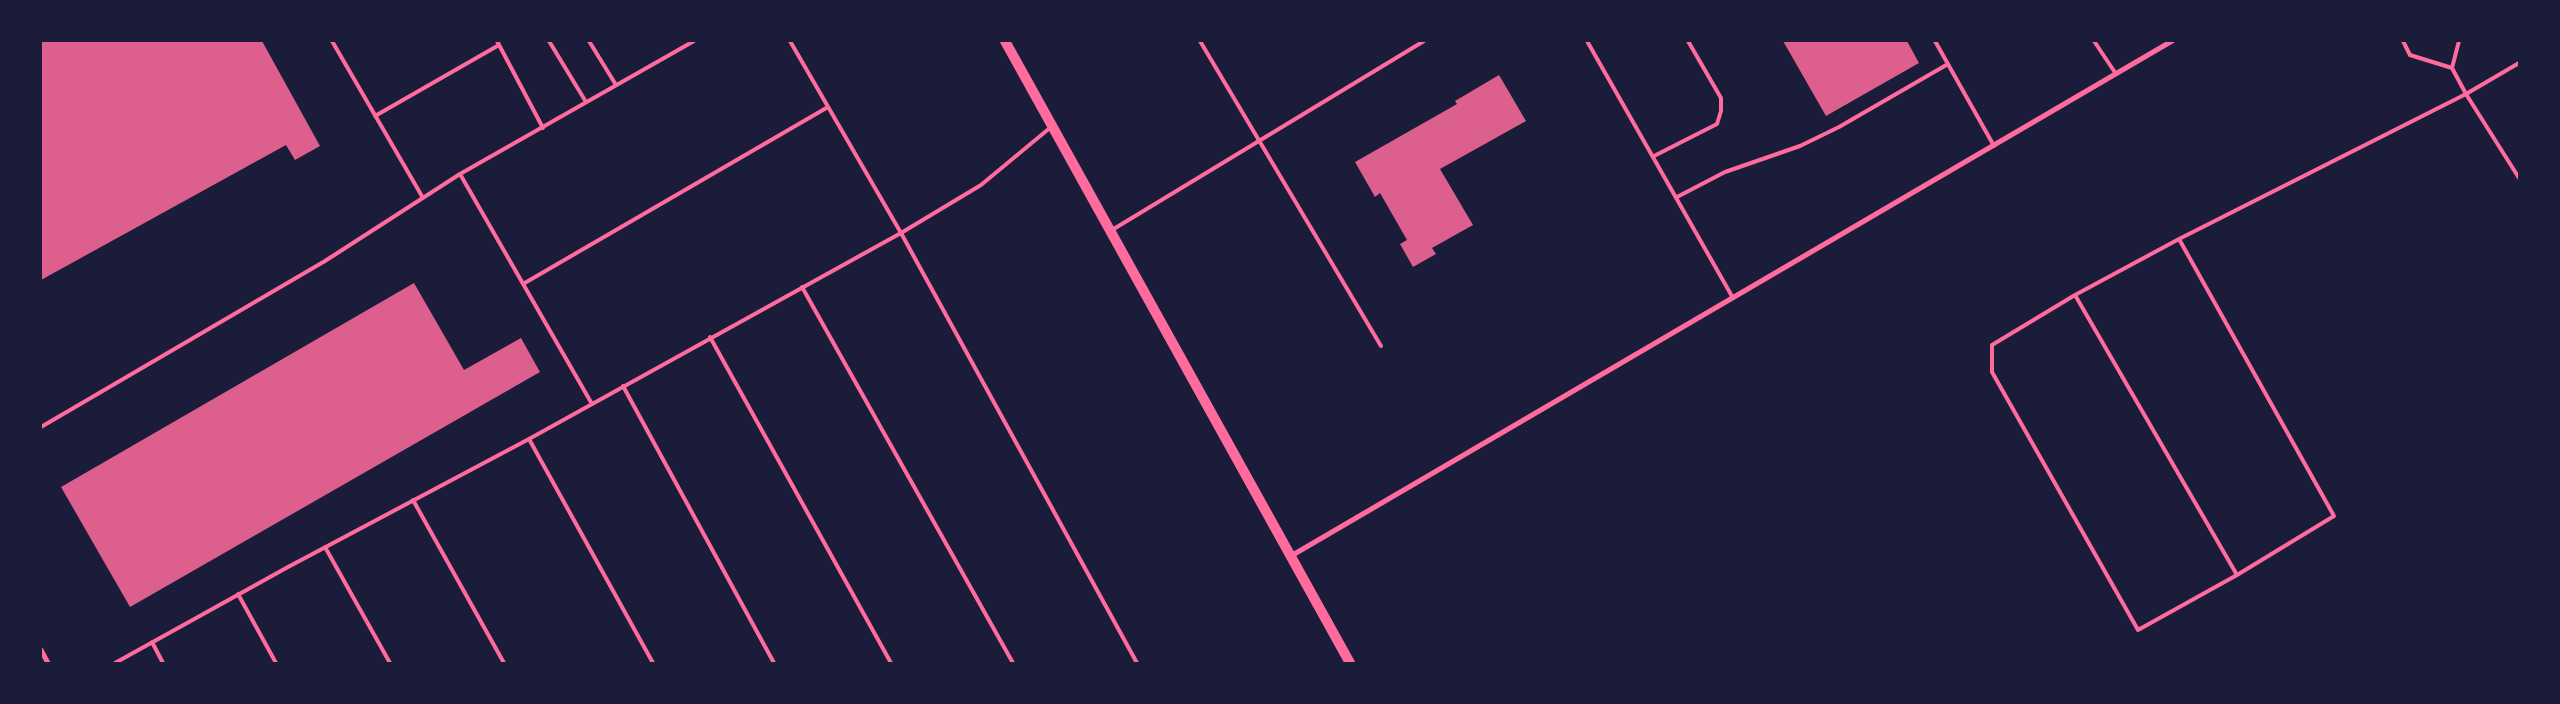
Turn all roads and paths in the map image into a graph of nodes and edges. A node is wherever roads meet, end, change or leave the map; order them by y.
1 (332, 41) edge
2 (549, 41) edge
3 (589, 41) edge
4 (682, 41) edge
5 (694, 41) edge
6 (790, 41) edge
7 (1005, 41) edge
8 (1200, 41) edge
9 (1424, 41) edge
10 (1587, 41) edge
11 (1688, 41) edge
12 (1935, 41) edge
13 (2094, 41) edge
14 (2172, 41) edge
15 (2403, 41) edge
16 (2459, 41) edge
17 (498, 43) edge
18 (685, 46) junction
19 (2519, 63) edge
20 (1948, 64) junction
21 (2452, 68) junction
22 (2116, 74) junction
23 (616, 86) junction
24 (2466, 94) junction
25 (586, 102) junction
26 (828, 107) junction
27 (375, 116) junction
28 (1053, 126) junction
29 (542, 128) junction
30 (1260, 141) junction
31 (1994, 146) junction
32 (1654, 156) junction
33 (460, 174) junction
34 (2519, 178) edge
35 (1677, 197) junction
36 (423, 198) junction
37 (1110, 230) junction
38 (901, 233) junction
39 (2179, 239) junction
40 (523, 284) junction
41 (802, 287) junction
42 (2075, 295) junction
43 (1733, 298) junction
44 (710, 337) junction
45 (1381, 346) dead end
46 (623, 386) junction
47 (592, 404) junction
48 (41, 426) edge
49 (529, 439) junction
50 (413, 500) junction
51 (325, 547) junction
52 (1291, 556) junction
53 (2237, 575) junction
54 (238, 594) junction
55 (152, 642) junction
56 (41, 650) edge
57 (48, 663) edge
58 (115, 663) edge
59 (163, 663) edge
60 (276, 663) edge
61 (390, 663) edge
62 (504, 663) edge
63 (653, 663) edge
64 (774, 663) edge
65 (891, 663) edge
66 (1013, 663) edge
67 (1137, 663) edge
68 (1350, 663) edge

1 - 27 lane
2 - 25 lane
3 - 23 lane
4 - 18 lane
5 - 18 lane
6 - 26 lane
7 - 28 main road
8 - 30 lane
9 - 30 lane
10 - 32 lane
11 - 32 lane
12 - 20 lane
13 - 22 lane
14 - 22 street
15 - 21 lane
16 - 21 lane
17 - 27 lane
17 - 29 lane
18 - 23 lane
19 - 24 lane
20 - 31 lane
20 - 35 lane
21 - 24 lane
22 - 31 street
23 - 25 lane
24 - 34 lane
24 - 39 lane
25 - 29 lane
26 - 38 lane
26 - 40 lane
27 - 36 lane
28 - 37 main road
28 - 38 lane
29 - 33 lane
30 - 37 lane
30 - 45 lane
31 - 43 street
32 - 35 lane
33 - 36 lane
33 - 40 lane
35 - 43 lane
36 - 48 lane
37 - 52 main road
38 - 41 lane
38 - 67 lane
39 - 42 lane
39 - 53 lane
40 - 47 lane
41 - 44 lane
41 - 66 lane
42 - 53 lane
42 - 53 lane
43 - 52 street
44 - 46 lane
44 - 65 lane
46 - 47 lane
46 - 64 lane
47 - 49 lane
49 - 50 lane
49 - 63 lane
50 - 51 lane
50 - 62 lane
51 - 54 lane
51 - 61 lane
52 - 68 main road
54 - 55 lane
54 - 60 lane
55 - 58 lane
55 - 59 lane
56 - 57 street

